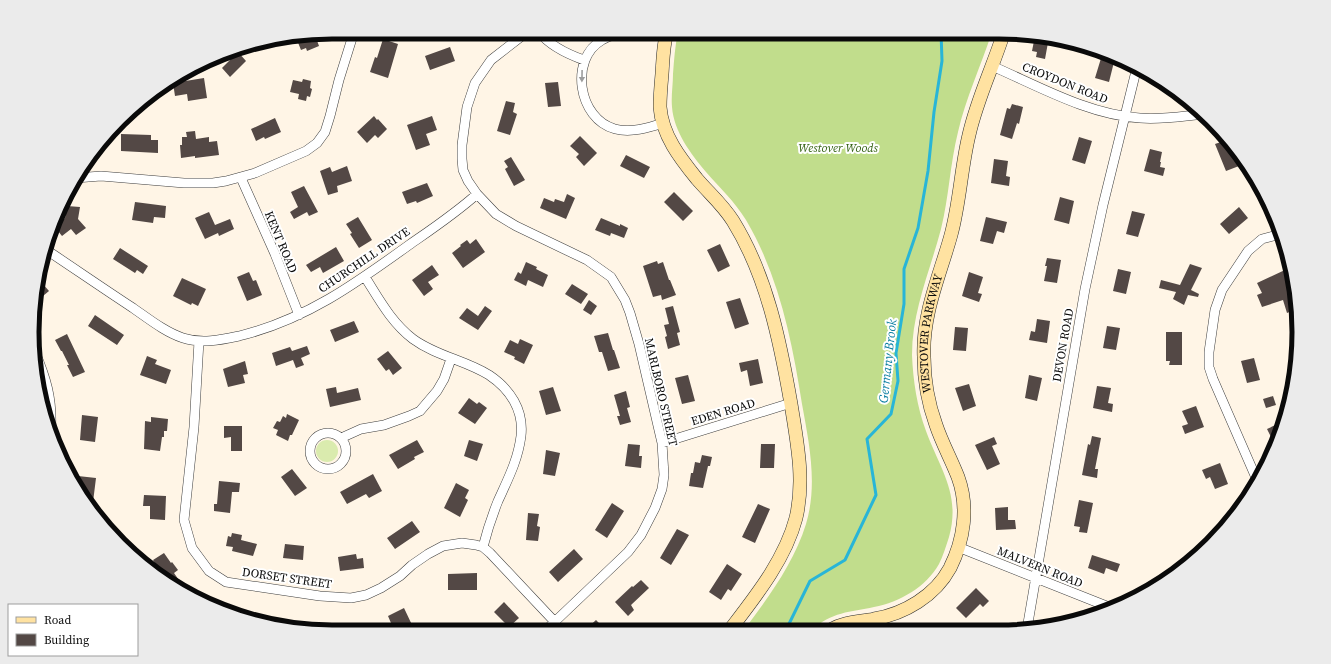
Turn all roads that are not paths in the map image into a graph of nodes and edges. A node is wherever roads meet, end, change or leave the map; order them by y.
1 (352, 39) edge
2 (518, 39) edge
3 (545, 39) edge
4 (603, 39) edge
5 (666, 39) edge
6 (1001, 39) edge
7 (584, 60) junction
8 (992, 66) junction
9 (1136, 73) edge
10 (1195, 115) edge
11 (1126, 117) junction
12 (663, 123) junction
13 (83, 177) edge
14 (240, 178) junction
15 (477, 194) junction
16 (1275, 236) edge
17 (50, 252) edge
18 (365, 277) junction
19 (299, 315) junction
20 (199, 341) junction
21 (451, 359) junction
22 (42, 369) edge
23 (791, 404) junction
24 (51, 414) edge
25 (341, 438) junction
26 (662, 443) junction
27 (1255, 475) edge
28 (483, 547) junction
29 (958, 547) junction
30 (1035, 578) junction
31 (1104, 605) edge
32 (554, 622) junction
33 (1028, 623) edge
34 (551, 625) edge
35 (733, 625) edge
36 (841, 625) edge

1 - 14 street
2 - 15 street
3 - 7 street
4 - 7 street
5 - 12 street
6 - 8 street, WESTOVER PARKWAY
7 -> 12 street
8 - 11 street, CROYDON ROAD
8 - 29 street, WESTOVER PARKWAY
9 - 11 street, DEVON ROAD
10 - 11 street, CROYDON ROAD
11 - 30 street, DEVON ROAD
12 - 23 street
13 - 14 street
14 - 19 street, KENT ROAD
15 - 18 street, CHURCHILL DRIVE
15 - 26 street, MARLBORO STREET
16 - 27 street
17 - 20 street, CHURCHILL DRIVE
18 - 19 street, CHURCHILL DRIVE
18 - 21 street
19 - 20 street, CHURCHILL DRIVE
20 - 28 street, DORSET STREET
21 - 25 street
21 - 28 street
22 - 24 street
23 - 26 street, EDEN ROAD
23 - 35 street
25 - 25 street
26 - 32 street, MARLBORO STREET
28 - 32 street
29 - 30 street, MALVERN ROAD
29 - 36 street, WESTOVER PARKWAY
30 - 31 street, MALVERN ROAD
30 - 33 street, DEVON ROAD
32 - 34 street, MARLBORO STREET

